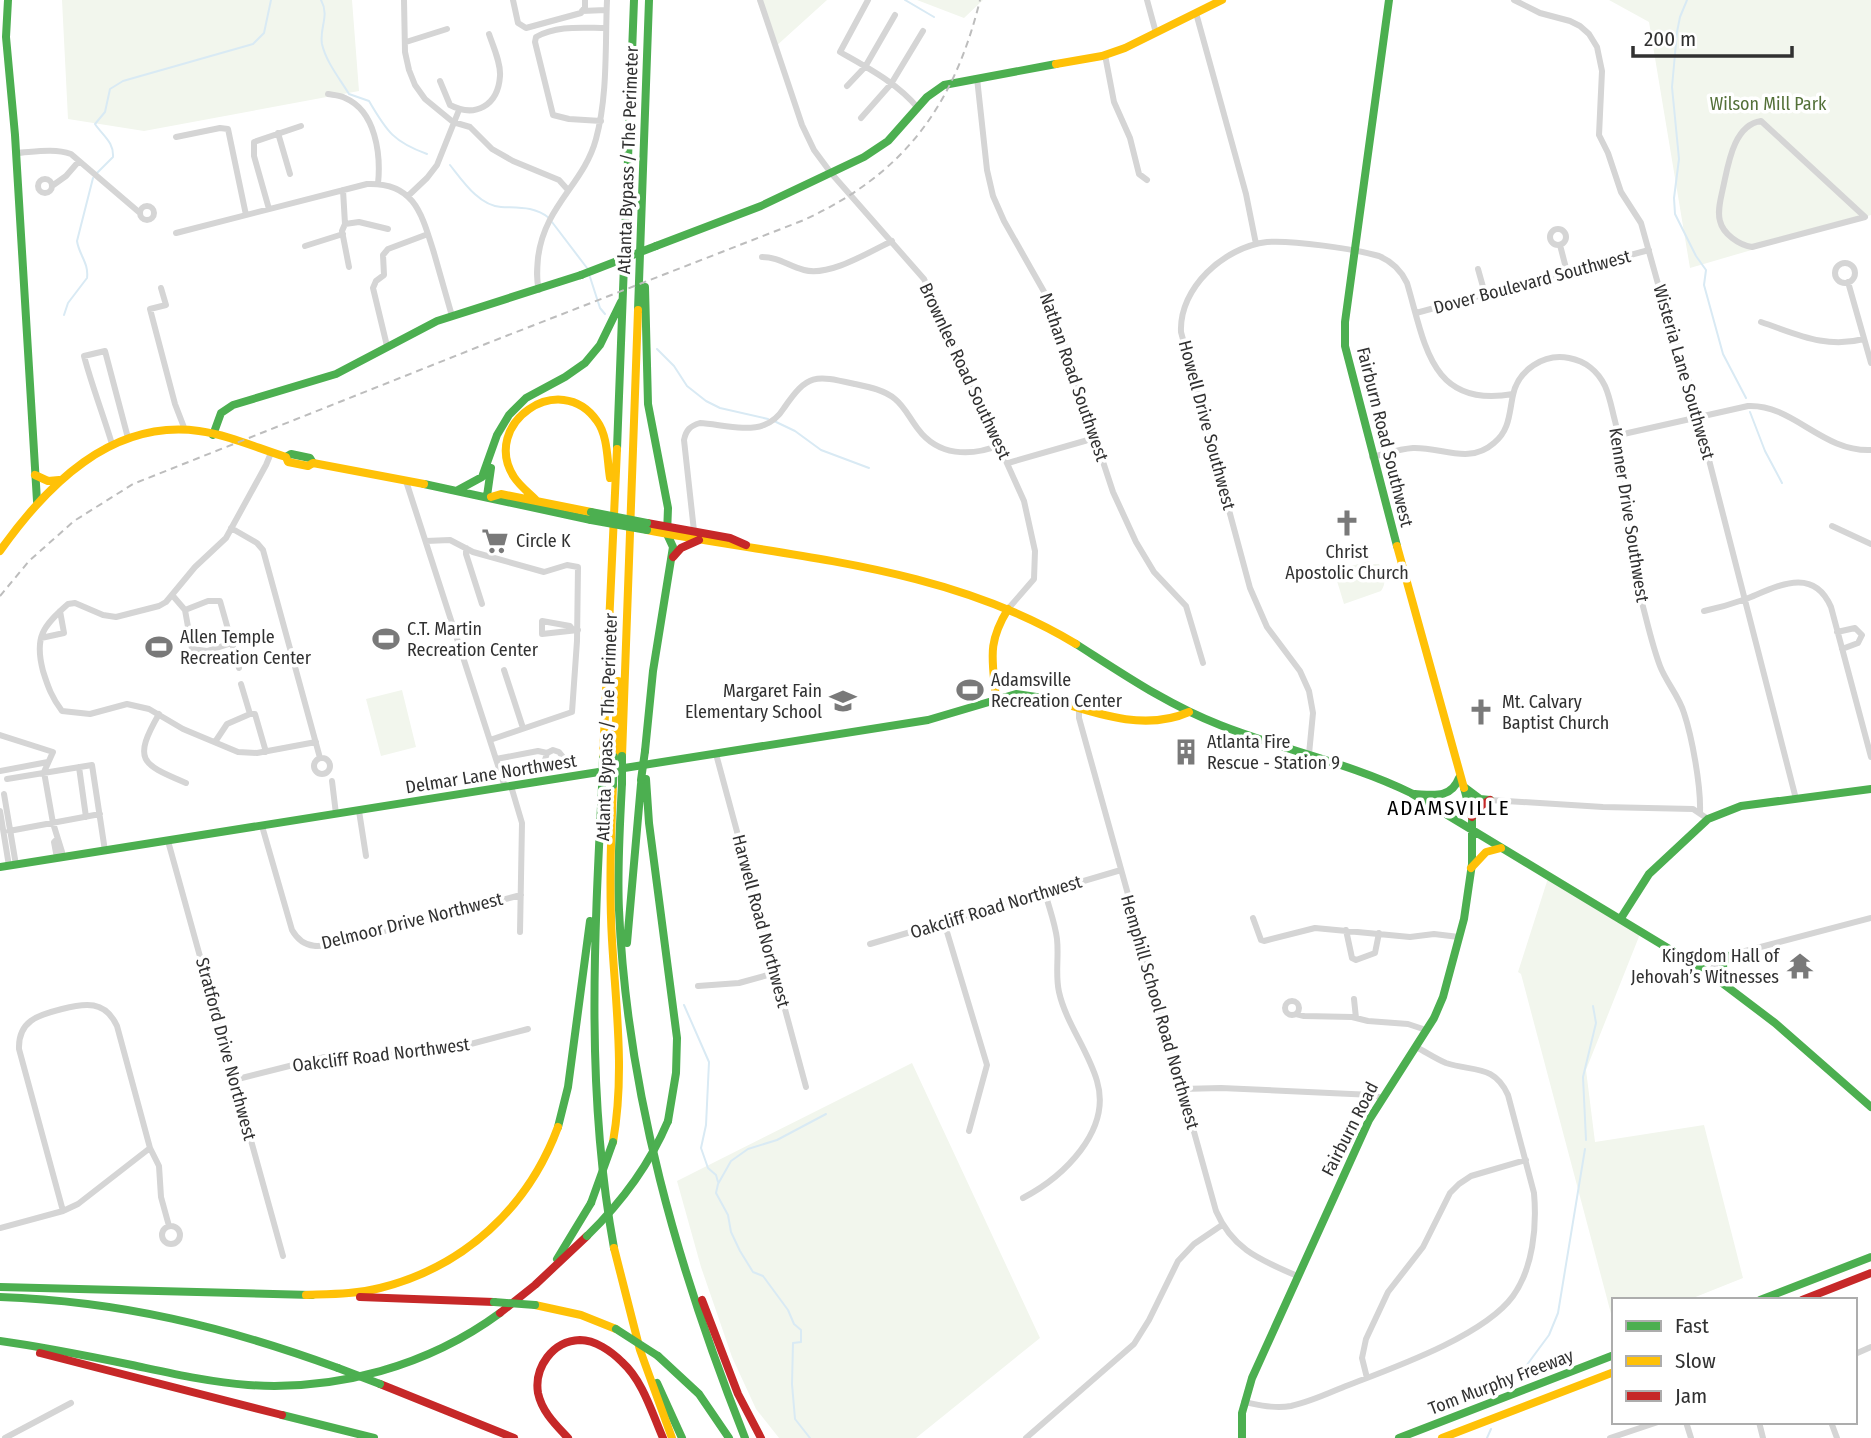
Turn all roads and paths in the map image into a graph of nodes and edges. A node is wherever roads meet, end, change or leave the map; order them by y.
1 (8, 0) edge
2 (404, 0) edge
3 (513, 0) edge
4 (585, 0) edge
5 (607, 0) edge
6 (634, 0) edge
7 (649, 0) edge
8 (760, 0) edge
9 (868, 0) edge
10 (1147, 0) edge
11 (1222, 0) edge
12 (1389, 0) edge
13 (1514, 0) edge
14 (606, 10) junction
15 (582, 11) junction
16 (1196, 13) junction
17 (895, 15) dead end
18 (606, 28) junction
19 (447, 29) dead end
20 (923, 31) dead end
21 (1156, 33) junction
22 (489, 34) dead end
23 (405, 42) junction
24 (1105, 55) junction
25 (865, 67) junction
26 (977, 78) junction
27 (440, 81) dead end
28 (10, 84) junction
29 (891, 84) junction
30 (0, 86) edge
31 (847, 86) dead end
32 (328, 94) dead end
33 (918, 108) junction
34 (459, 110) junction
35 (861, 118) dead end
36 (601, 121) junction
37 (453, 122) junction
38 (301, 126) dead end
39 (278, 133) junction
40 (176, 137) dead end
41 (16, 153) junction
42 (79, 161) junction
43 (831, 173) junction
44 (290, 174) dead end
45 (1147, 180) dead end
46 (378, 184) junction
47 (52, 186) dead end
48 (343, 190) junction
49 (568, 190) junction
50 (408, 196) junction
51 (269, 209) junction
52 (140, 213) dead end
53 (246, 215) junction
54 (1868, 216) edge
55 (345, 224) junction
56 (388, 229) dead end
57 (176, 233) dead end
58 (641, 233) junction
59 (343, 234) junction
60 (428, 234) junction
61 (892, 241) junction
62 (1256, 244) junction
63 (1560, 245) dead end
64 (305, 246) dead end
65 (1649, 250) junction
66 (1354, 251) junction
67 (762, 257) dead end
68 (349, 267) dead end
69 (1478, 269) dead end
70 (1567, 272) junction
71 (1848, 282) dead end
72 (161, 288) dead end
73 (539, 290) junction
74 (1485, 294) junction
75 (623, 296) junction
76 (1416, 313) junction
77 (452, 316) junction
78 (1761, 322) dead end
79 (1864, 339) junction
80 (387, 346) junction
81 (1871, 363) edge
82 (1513, 394) junction
83 (509, 416) junction
84 (1699, 418) junction
85 (185, 430) junction
86 (213, 435) junction
87 (1619, 435) junction
88 (128, 438) junction
89 (1095, 438) junction
90 (505, 443) junction
91 (112, 444) junction
92 (1000, 445) junction
93 (1871, 450) edge
94 (271, 453) junction
95 (1372, 457) junction
96 (1008, 463) junction
97 (35, 475) junction
98 (59, 480) junction
99 (406, 481) junction
100 (458, 490) junction
101 (614, 495) junction
102 (489, 496) junction
103 (536, 500) junction
104 (37, 501) junction
105 (591, 516) junction
106 (1832, 526) dead end
107 (231, 528) junction
108 (667, 530) junction
109 (694, 531) junction
110 (699, 540) junction
111 (426, 541) junction
112 (1871, 544) edge
113 (749, 546) junction
114 (466, 548) junction
115 (0, 551) edge
116 (673, 557) junction
117 (173, 596) junction
118 (1745, 599) junction
119 (482, 604) dead end
120 (1008, 609) junction
121 (185, 610) junction
122 (60, 611) junction
123 (1703, 611) dead end
124 (575, 630) junction
125 (1838, 632) junction
126 (41, 638) junction
127 (232, 643) junction
128 (1842, 649) junction
129 (1203, 663) dead end
130 (239, 668) dead end
131 (504, 670) dead end
132 (241, 684) dead end
133 (996, 701) junction
134 (1079, 708) junction
135 (1189, 712) junction
136 (250, 714) junction
137 (159, 715) junction
138 (523, 728) junction
139 (0, 735) edge
140 (489, 740) junction
141 (215, 742) junction
142 (316, 742) junction
143 (266, 752) junction
144 (547, 753) dead end
145 (716, 754) junction
146 (1309, 754) junction
147 (1871, 757) edge
148 (320, 758) dead end
149 (496, 759) junction
150 (48, 762) junction
151 (79, 767) junction
152 (0, 771) edge
153 (44, 772) junction
154 (7, 779) dead end
155 (644, 779) junction
156 (1461, 780) junction
157 (332, 781) dead end
158 (186, 783) dead end
159 (617, 784) junction
160 (508, 787) junction
161 (1871, 789) edge
162 (1411, 793) junction
163 (4, 794) dead end
164 (1796, 799) junction
165 (1490, 800) junction
166 (0, 811) edge
167 (359, 811) junction
168 (1700, 812) junction
169 (100, 814) junction
170 (336, 814) junction
171 (86, 817) junction
172 (1472, 817) junction
173 (1708, 819) junction
174 (53, 823) junction
175 (262, 826) junction
176 (9, 831) junction
177 (1474, 832) junction
178 (168, 841) junction
179 (1500, 848) junction
180 (105, 851) junction
181 (366, 856) dead end
182 (60, 858) junction
183 (8, 866) edge
184 (1471, 868) junction
185 (1121, 870) junction
186 (597, 877) junction
187 (1045, 892) junction
188 (521, 895) junction
189 (1253, 918) dead end
190 (1621, 918) junction
191 (1871, 918) edge
192 (944, 922) junction
193 (1346, 930) junction
194 (520, 932) dead end
195 (1379, 933) junction
196 (1459, 937) junction
197 (870, 944) dead end
198 (1728, 956) junction
199 (775, 973) junction
200 (1709, 973) junction
201 (1724, 984) junction
202 (698, 986) dead end
203 (625, 987) junction
204 (1354, 999) dead end
205 (1296, 1014) dead end
206 (1356, 1018) junction
207 (528, 1029) dead end
208 (1426, 1030) junction
209 (1416, 1047) junction
210 (234, 1080) junction
211 (806, 1087) dead end
212 (1182, 1089) junction
213 (1382, 1098) junction
214 (1869, 1102) edge
215 (969, 1131) dead end
216 (150, 1148) junction
217 (1526, 1160) junction
218 (1023, 1198) dead end
219 (63, 1211) junction
220 (670, 1215) junction
221 (1222, 1225) junction
222 (169, 1226) dead end
223 (0, 1228) edge
224 (283, 1256) dead end
225 (1871, 1257) edge
226 (1871, 1273) edge
227 (1297, 1276) junction
228 (534, 1285) junction
229 (0, 1287) edge
230 (306, 1295) junction
231 (0, 1297) edge
232 (1765, 1298) edge
233 (1807, 1298) edge
234 (636, 1335) junction
235 (0, 1342) edge
236 (1612, 1356) edge
237 (1612, 1373) edge
238 (1367, 1378) junction
239 (1244, 1402) junction
240 (71, 1403) dead end
241 (1652, 1424) edge
242 (5, 1438) edge
243 (374, 1438) edge
244 (514, 1438) edge
245 (568, 1438) edge
246 (663, 1438) edge
247 (671, 1438) edge
248 (682, 1438) edge
249 (729, 1438) edge
250 (745, 1438) edge
251 (761, 1438) edge
252 (1026, 1438) edge
253 (1242, 1438) edge
254 (1399, 1438) edge
255 (1442, 1438) edge
256 (1610, 1438) edge

1 - 28 main road
2 - 23 street
3 - 15 street
4 - 15 street
5 - 14 street
6 - 75 main road, Atlanta Bypass / The Perimeter
7 - 58 main road, Atlanta Bypass / The Perimeter
8 - 43 street, Brownlee Road Southwest
9 - 25 street
10 - 21 street
11 - 16 main road
12 - 66 main road, Fairburn Road Southwest
13 - 65 street, Wisteria Lane Southwest
14 - 15 street
14 - 18 street
16 - 21 main road
16 - 62 street
17 - 25 street
18 - 36 street
18 - 36 street
19 - 23 street
20 - 29 street
21 - 24 main road
22 - 34 street
23 - 37 street
24 - 26 main road
24 - 45 street
25 - 29 street
25 - 31 street
26 - 33 main road
26 - 89 street, Nathan Road Southwest
27 - 34 street
28 - 30 street
28 - 41 main road
29 - 33 street
29 - 35 street
32 - 46 street
33 - 43 main road
34 - 37 street
36 - 49 street
37 - 49 street
37 - 50 street
38 - 39 street
39 - 44 street
39 - 51 street
40 - 53 street
41 - 42 street
41 - 97 main road
42 - 47 street
42 - 52 street
43 - 61 street, Brownlee Road Southwest
43 - 73 main road, bridge
46 - 48 street
46 - 50 street
48 - 51 street
48 - 55 street
49 - 73 street
50 - 60 street
51 - 53 street
53 - 57 street
54 - 54 street
55 - 56 street
55 - 59 street
58 - 108 main road
58 - 159 main road, Atlanta Bypass / The Perimeter, bridge
59 - 64 street
59 - 68 street
60 - 77 street
60 - 80 street
61 - 67 street
61 - 92 street, Brownlee Road Southwest
62 - 66 street, Howell Drive Southwest
62 - 146 street, Howell Drive Southwest
63 - 70 street
65 - 70 street, Dover Boulevard Southwest
65 - 84 street, Wisteria Lane Southwest
66 - 76 street, Howell Drive Southwest
66 - 95 main road, Fairburn Road Southwest
69 - 74 street
70 - 74 street, Dover Boulevard Southwest
71 - 79 street
72 - 85 street
73 - 77 main road
74 - 76 street, Dover Boulevard Southwest
75 - 83 main road
75 - 101 main road, Atlanta Bypass / The Perimeter
76 - 82 street, Howell Drive Southwest
77 - 80 main road
78 - 79 street
79 - 81 street
80 - 86 main road
82 - 87 street, Kenner Drive Southwest
82 - 95 street, Kenner Drive Southwest
83 - 100 main road
83 - 102 main road
84 - 87 street
84 - 93 street
84 - 118 street, Wisteria Lane Southwest
85 - 86 main road
85 - 88 main road
86 - 94 main road
87 - 168 street, Kenner Drive Southwest
88 - 91 main road
88 - 91 street
89 - 96 street
89 - 129 street, Nathan Road Southwest
90 - 101 main road
90 - 102 main road
90 - 103 main road
91 - 98 main road
92 - 96 street, Brownlee Road Southwest
92 - 109 street
94 - 99 main road
94 - 107 street
95 - 156 main road, Fairburn Road Southwest
96 - 120 street, Brownlee Road Southwest
97 - 98 main road
97 - 104 main road
98 - 104 main road
99 - 100 main road
99 - 111 street
100 - 102 main road
101 - 186 main road, Atlanta Bypass / The Perimeter, bridge
102 - 103 main road
102 - 105 main road
103 - 105 main road
104 - 115 main road
105 - 108 main road, bridge
106 - 112 street
107 - 117 street
107 - 142 street
108 - 109 main road
108 - 110 main road
108 - 116 main road
109 - 113 main road
110 - 113 main road
110 - 116 main road
111 - 114 street
111 - 140 street
113 - 120 main road
114 - 119 street
114 - 124 street
116 - 155 main road, bridge
117 - 121 street
117 - 122 street
118 - 123 street
118 - 125 street
118 - 164 street, Wisteria Lane Southwest
120 - 133 main road
120 - 135 main road
121 - 127 street
121 - 127 street
122 - 126 street
122 - 126 street
124 - 124 street
124 - 138 street
125 - 128 street
125 - 128 street
126 - 137 street
127 - 130 street
128 - 147 street
131 - 138 street
132 - 136 street
133 - 134 main road, Delmar Lane Northwest
133 - 145 main road, Delmar Lane Northwest
134 - 135 main road, Delmar Lane Northwest
134 - 185 street, Hemphill School Road Northwest
135 - 146 main road
136 - 141 street
136 - 143 street
137 - 141 street
137 - 158 street
138 - 140 street
139 - 150 street
140 - 149 street
141 - 143 street
142 - 143 street
142 - 148 street
144 - 149 street
145 - 160 main road, Delmar Lane Northwest
145 - 199 street, Harwell Road Northwest
146 - 162 main road
149 - 160 street
150 - 152 street
150 - 153 street
151 - 153 street
151 - 169 street
151 - 171 street
153 - 154 street
153 - 174 street
155 - 203 main road
155 - 228 main road, bridge
156 - 162 main road
156 - 165 main road
156 - 172 main road, Fairburn Road Southwest
157 - 170 street
159 - 203 main road, Atlanta Bypass / The Perimeter
159 - 228 main road, bridge
160 - 167 main road, Delmar Lane Northwest
160 - 188 street
161 - 164 main road
162 - 177 main road
163 - 176 street
164 - 173 main road
165 - 168 street
165 - 172 main road
166 - 183 street
167 - 170 main road, Delmar Lane Northwest
167 - 181 street
168 - 173 street
169 - 171 street
169 - 180 street
170 - 175 main road, Delmar Lane Northwest
171 - 174 street
172 - 177 main road, Fairburn Road Southwest
173 - 190 main road
174 - 176 street
174 - 182 street
175 - 178 main road, Delmar Lane Northwest
175 - 188 street, Delmoor Drive Northwest
176 - 183 street
177 - 179 main road
177 - 184 main road, Fairburn Road
178 - 180 main road, Delmar Lane Northwest
178 - 210 street, Stratford Drive Northwest
179 - 184 main road
179 - 190 main road
180 - 182 main road, Delmar Lane Northwest
182 - 183 main road, Delmar Lane Northwest
184 - 196 main road, Fairburn Road
185 - 187 street, Oakcliff Road Northwest
185 - 212 street, Hemphill School Road Northwest
186 - 230 main road
186 - 234 main road, Atlanta Bypass / The Perimeter
187 - 192 street, Oakcliff Road Northwest
187 - 218 street
188 - 194 street
189 - 193 street
190 - 200 main road
191 - 198 street
192 - 197 street, Oakcliff Road Northwest
192 - 215 street
193 - 195 street
193 - 195 street
195 - 196 street
196 - 208 main road, Fairburn Road
198 - 200 street
198 - 201 main road
199 - 202 street
199 - 211 street, Harwell Road Northwest
200 - 201 main road
201 - 214 main road
203 - 220 main road, Atlanta Bypass / The Perimeter
204 - 206 street
205 - 206 street
206 - 208 street
207 - 210 street, Oakcliff Road Northwest
208 - 209 main road, Fairburn Road
209 - 213 main road, Fairburn Road
209 - 217 street
210 - 224 street, Stratford Drive Northwest
212 - 213 street
212 - 221 street, Hemphill School Road Northwest
213 - 227 main road, Fairburn Road
216 - 219 street
216 - 219 street
216 - 222 street
217 - 238 street
217 - 238 street
219 - 223 street
220 - 250 main road, Atlanta Bypass / The Perimeter
220 - 251 main road
221 - 227 street, Hemphill School Road Northwest
221 - 252 street
225 - 232 main road
226 - 233 main road
227 - 239 main road, Fairburn Road
228 - 235 main road
229 - 230 main road
230 - 249 main road, bridge
231 - 244 main road, bridge
234 - 247 main road, Atlanta Bypass / The Perimeter
234 - 248 main road
235 - 243 main road
236 - 254 main road, Tom Murphy Freeway
237 - 255 main road, Tom Murphy Freeway
238 - 239 street
239 - 253 main road, Fairburn Road
240 - 242 street
241 - 256 street
245 - 246 main road

